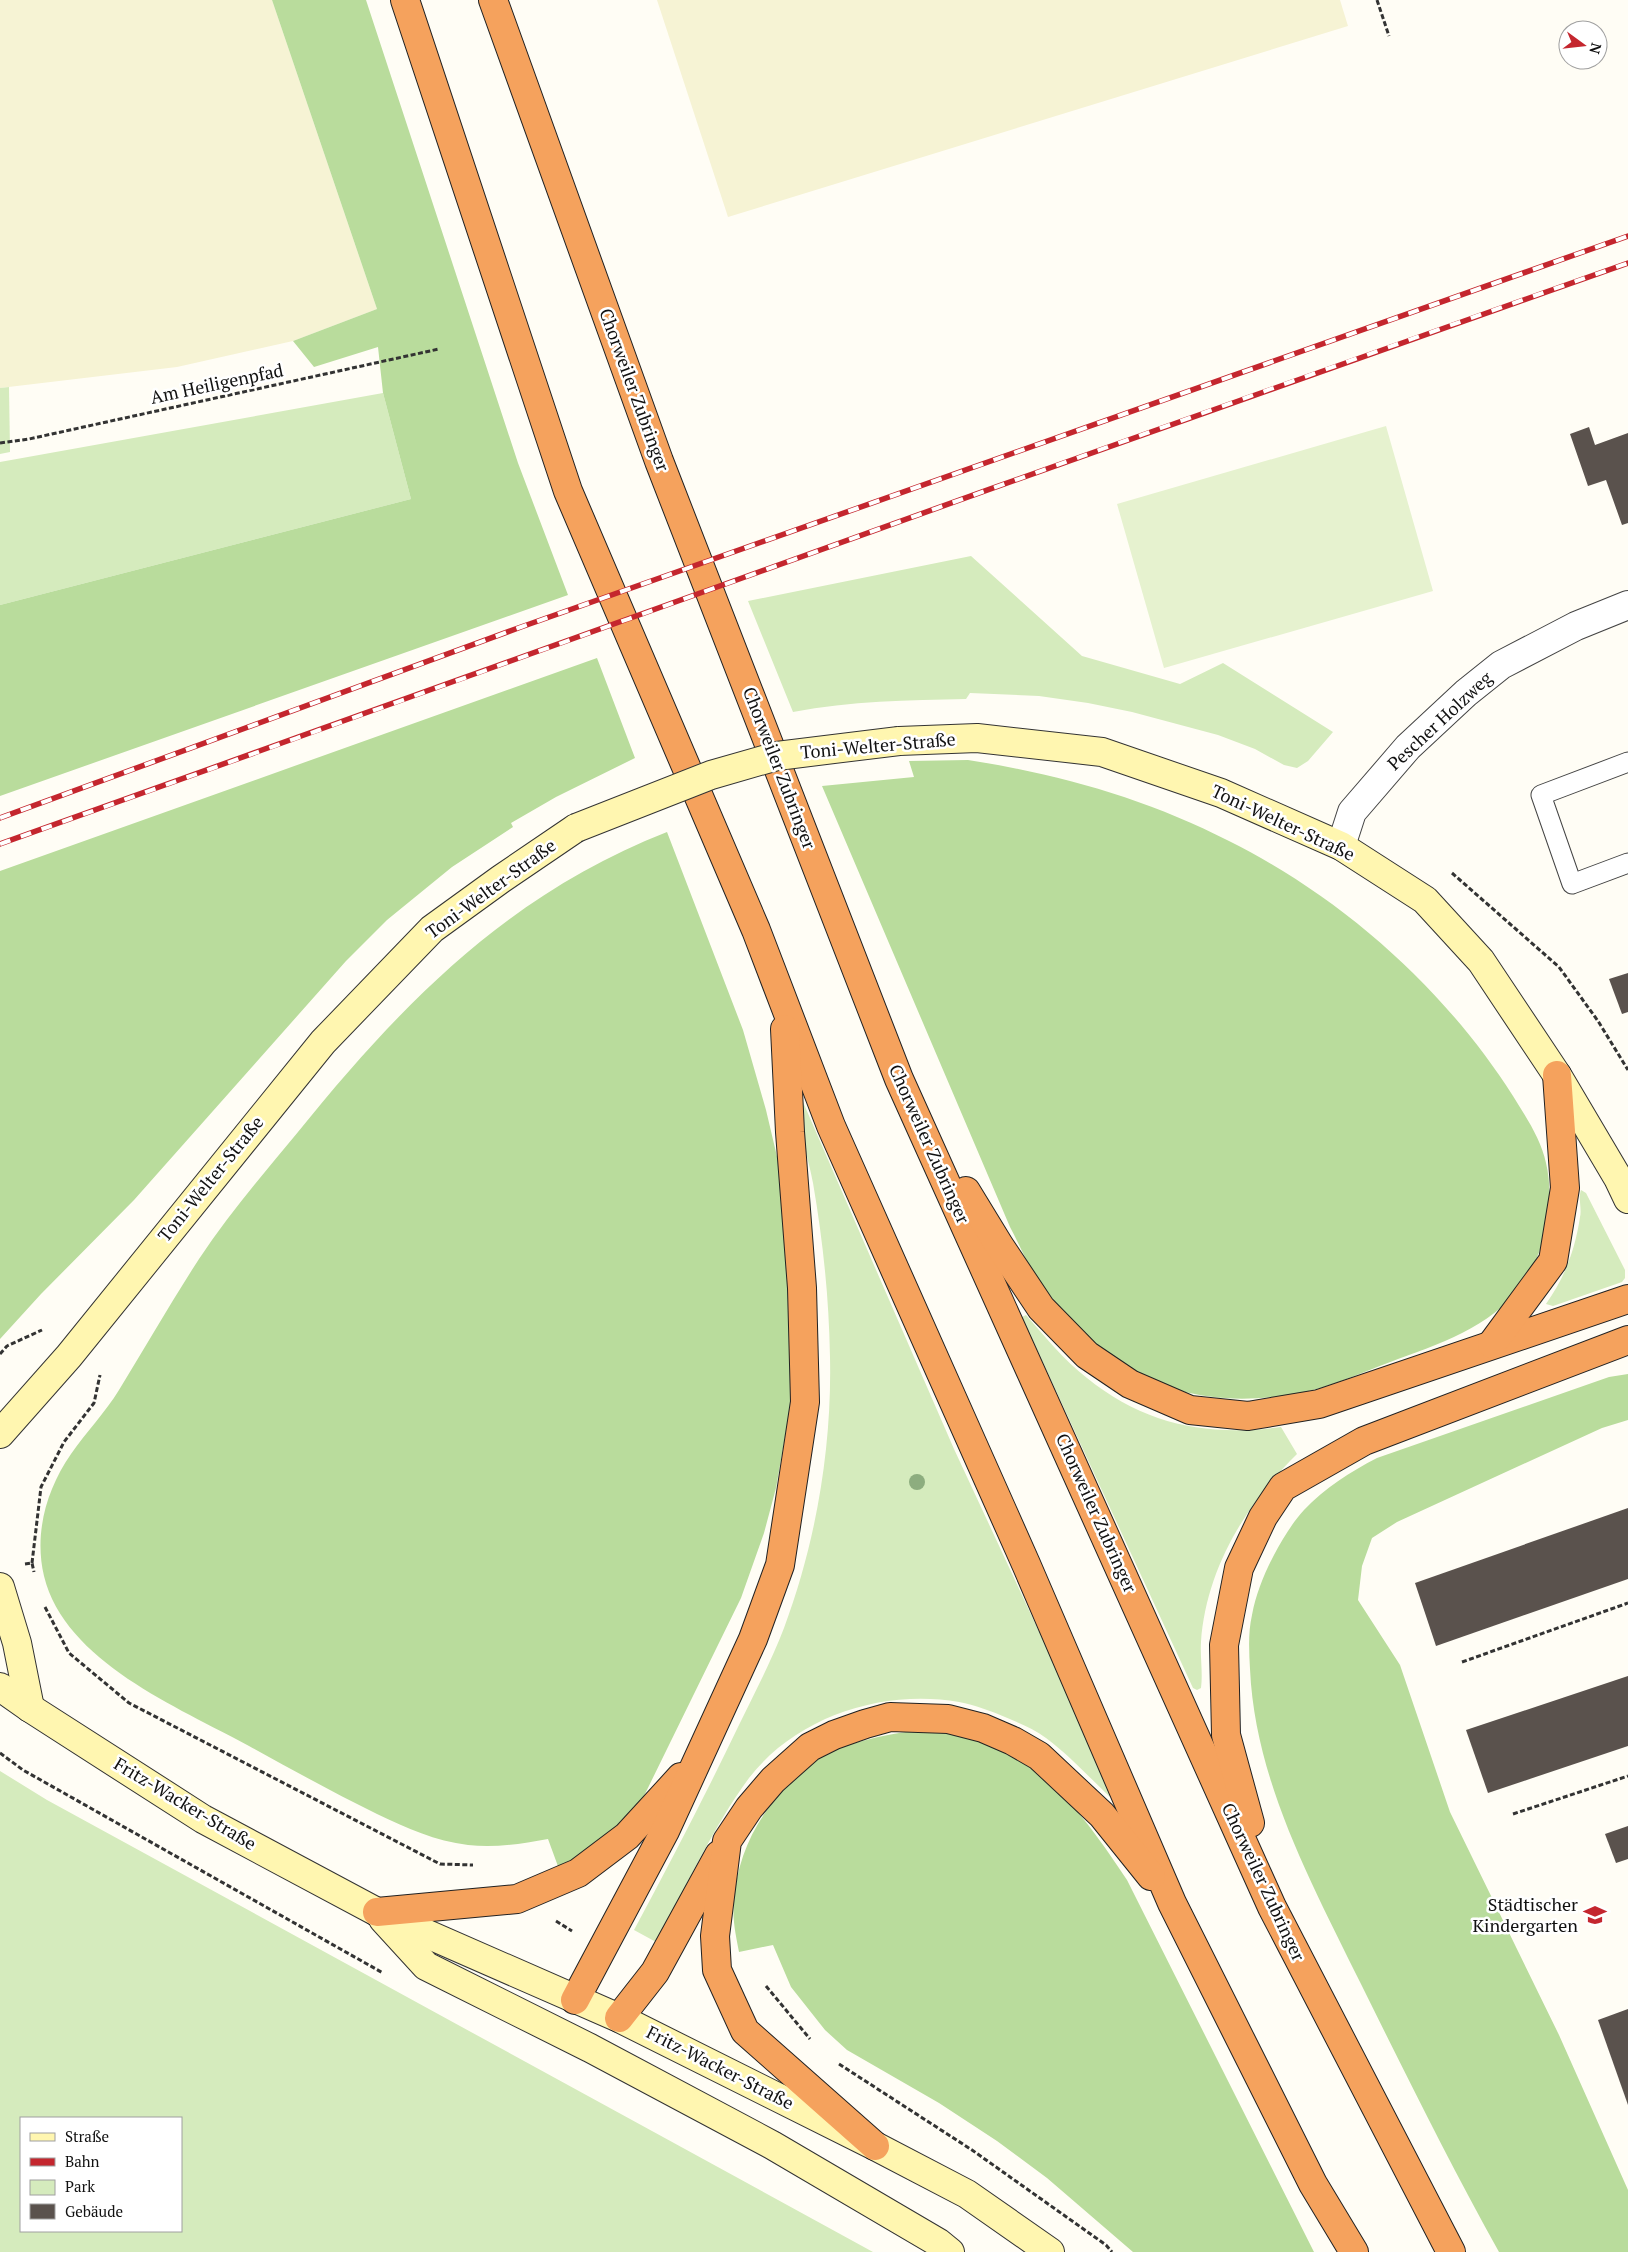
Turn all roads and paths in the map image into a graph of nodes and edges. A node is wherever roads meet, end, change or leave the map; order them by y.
1 (405, 0) edge
2 (493, 0) edge
3 (1377, 0) edge
4 (1389, 36) dead end
5 (439, 349) dead end
6 (0, 442) edge
7 (1628, 607) edge
8 (1628, 762) edge
9 (1341, 846) junction
10 (1628, 863) edge
11 (784, 1005) junction
12 (1557, 1075) junction
13 (899, 1079) junction
14 (1628, 1200) edge
15 (1628, 1299) edge
16 (1628, 1340) edge
17 (1492, 1344) junction
18 (7, 1346) dead end
19 (0, 1354) edge
20 (94, 1403) dead end
21 (1, 1439) edge
22 (32, 1563) dead end
23 (0, 1587) edge
24 (1628, 1603) edge
25 (1462, 1662) dead end
26 (0, 1687) edge
27 (30, 1708) junction
28 (697, 1759) junction
29 (1628, 1776) edge
30 (1513, 1814) dead end
31 (727, 1841) junction
32 (1172, 1903) junction
33 (1272, 1907) junction
34 (376, 1912) junction
35 (575, 2000) junction
36 (619, 2018) junction
37 (587, 2047) junction
38 (875, 2146) junction
39 (950, 2252) edge
40 (1050, 2252) edge
41 (1354, 2252) edge
42 (1451, 2252) edge

1 - 11 highway
2 - 13 highway, Chorweiler Zubringer
3 - 4 path
5 - 6 path, Am Heiligenpfad
7 - 9 street, Pescher Holzweg
8 - 10 lane
9 - 12 street, Toni-Welter-Straße
9 - 21 street, Toni-Welter-Straße, bridge
11 - 28 highway
11 - 32 highway
12 - 14 street, Toni-Welter-Straße
12 - 17 highway
13 - 17 highway
13 - 33 highway, Chorweiler Zubringer
15 - 17 highway
16 - 33 highway
18 - 19 path
20 - 22 path
23 - 27 street
24 - 25 path
26 - 27 street, Fritz-Wacker-Straße
27 - 34 street, Fritz-Wacker-Straße
28 - 34 highway
28 - 35 highway
29 - 30 path
31 - 32 highway
31 - 36 highway
31 - 38 highway
32 - 41 highway
33 - 42 highway, Chorweiler Zubringer
34 - 35 street, Fritz-Wacker-Straße
34 - 37 street, Fritz-Wacker-Straße
35 - 36 street, Fritz-Wacker-Straße
35 - 37 street
36 - 37 street
36 - 38 street, Fritz-Wacker-Straße
37 - 39 street, Fritz-Wacker-Straße
38 - 40 street, Fritz-Wacker-Straße

